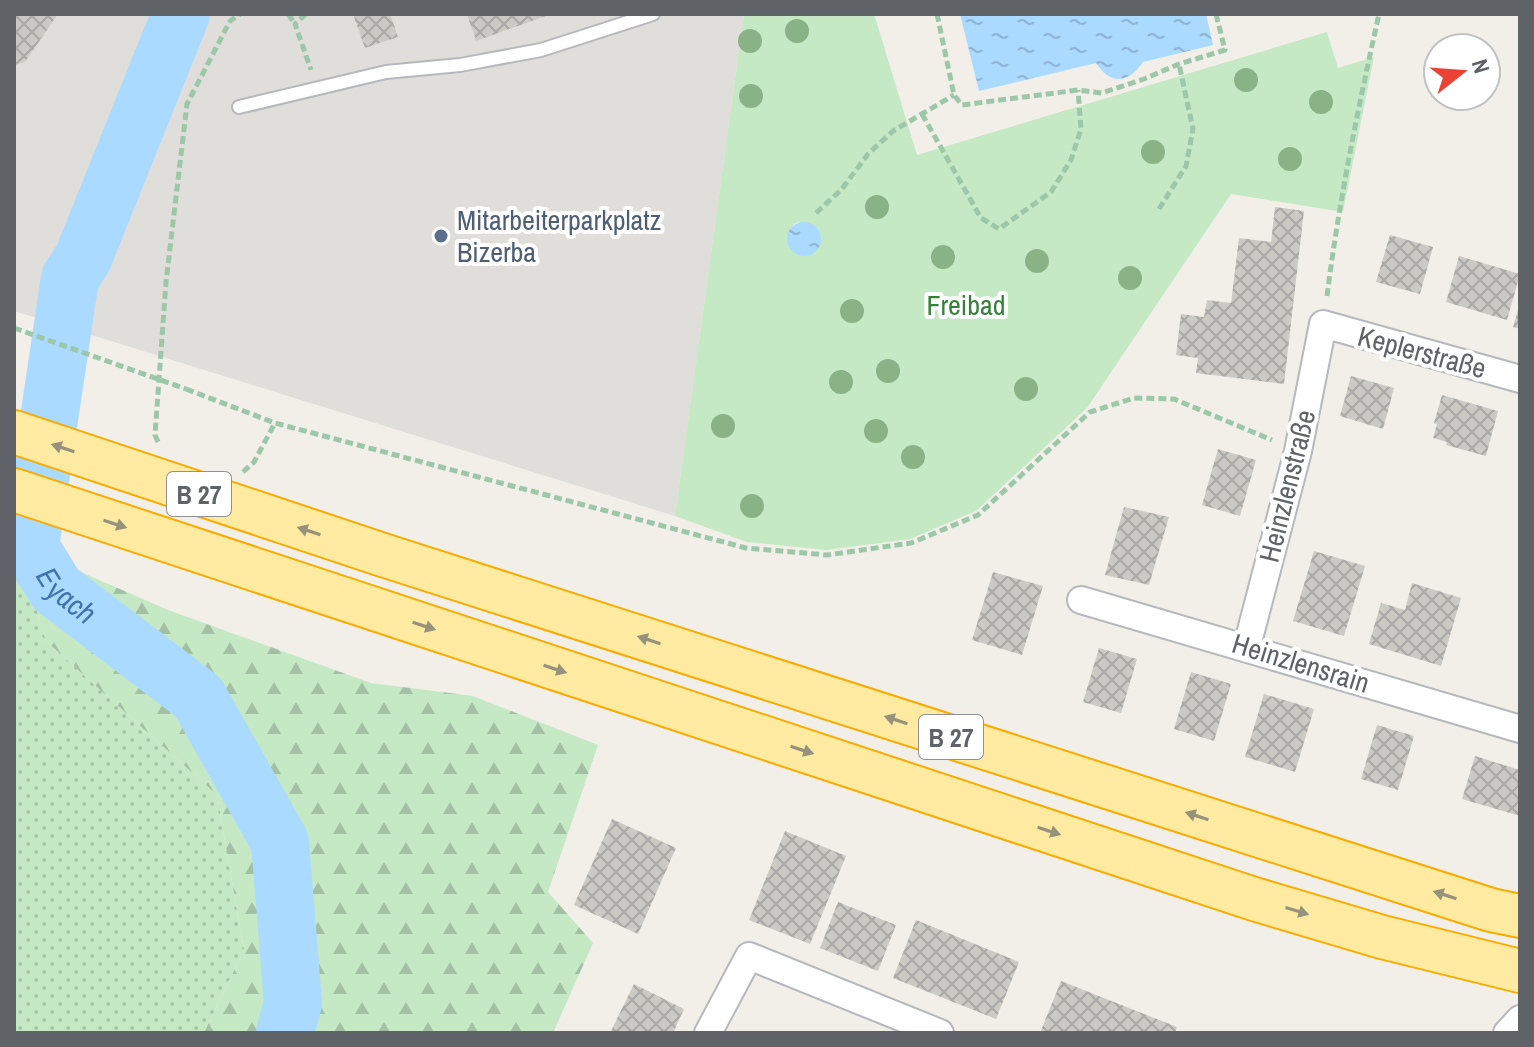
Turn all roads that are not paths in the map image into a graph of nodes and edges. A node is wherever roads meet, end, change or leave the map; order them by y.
1 (653, 14) edge
2 (239, 107) dead end
3 (1323, 324) joint
4 (1520, 379) edge
5 (14, 432) edge
6 (14, 490) edge
7 (1081, 600) dead end
8 (1247, 646) junction
9 (1520, 729) edge
10 (1520, 916) edge
11 (1520, 971) edge
12 (1520, 1019) edge
13 (708, 1033) edge
14 (940, 1033) edge
15 (1507, 1033) edge

1 - 2 lane
3 - 4 street, Keplerstraße
3 - 8 street, Heinzlenstraße
10 -> 5 highway, B 27
6 -> 11 highway, B 27
7 - 8 street, Heinzlensrain
8 - 9 street, Heinzlensrain
12 - 15 street
13 - 14 street

